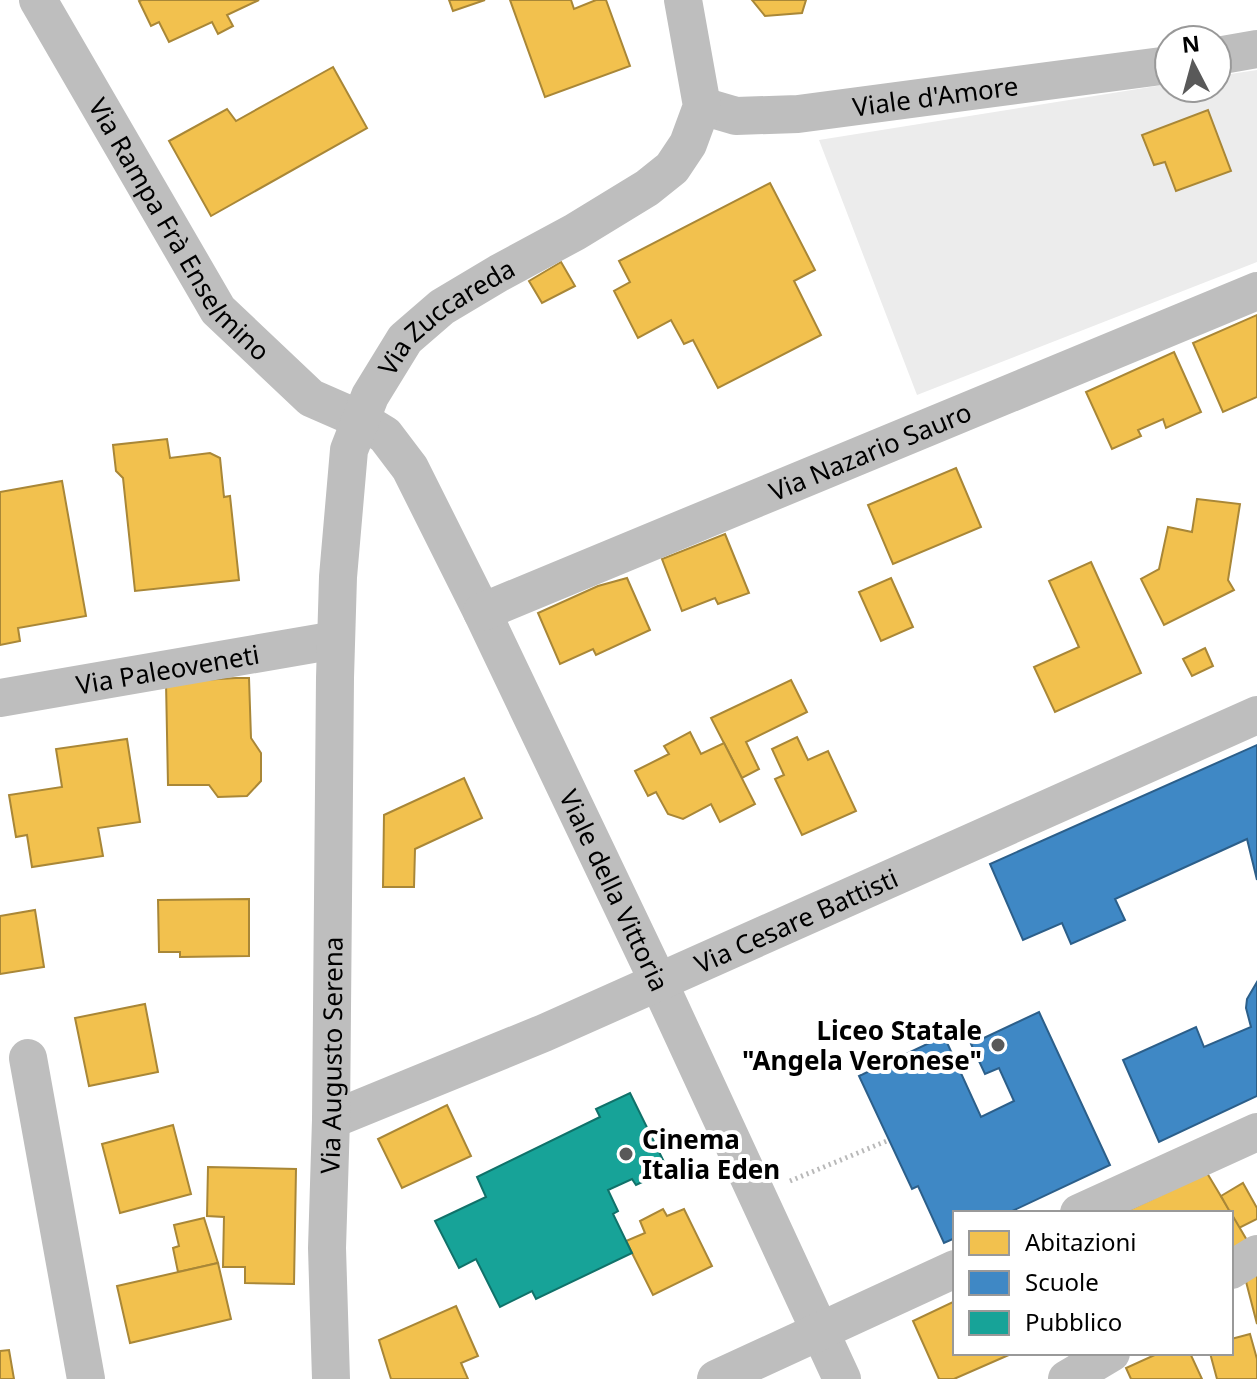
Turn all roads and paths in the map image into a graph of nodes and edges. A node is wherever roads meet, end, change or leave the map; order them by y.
1 (38, 0) edge
2 (683, 0) edge
3 (1257, 49) edge
4 (1233, 53) edge
5 (1153, 67) edge
6 (702, 106) junction
7 (1257, 291) edge
8 (359, 419) junction
9 (482, 612) junction
10 (336, 640) junction
11 (0, 698) edge
12 (1257, 715) edge
13 (335, 730) joint
14 (658, 981) junction
15 (28, 1058) dead end
16 (331, 1120) junction
17 (1257, 1132) edge
18 (889, 1140) dead end
19 (799, 1177) dead end
20 (1083, 1211) edge
21 (1257, 1254) edge
22 (1233, 1269) edge
23 (953, 1270) edge
24 (818, 1332) junction
25 (1108, 1355) edge
26 (86, 1379) edge
27 (331, 1379) edge
28 (716, 1379) edge
29 (842, 1379) edge
30 (1067, 1379) edge

1 - 8 street, Via Rampa Frà Enselmino
2 - 6 street
3 - 4 street
5 - 6 street, Viale d'Amore
6 - 8 street, Via Zuccareda
7 - 9 street, Via Nazario Sauro
8 - 9 street, Viale della Vittoria
8 - 10 street, Via Zuccareda
9 - 14 street, Viale della Vittoria
10 - 11 street, Via Paleoveneti
10 - 13 street, Via Zuccareda
12 - 14 street, Via Cesare Battisti
13 - 16 street, Via Augusto Serena
14 - 16 street, Via Cesare Battisti
14 - 24 street, Viale della Vittoria
15 - 26 street
16 - 27 street, Via Augusto Serena
17 - 20 street
18 - 19 path
21 - 22 street
23 - 24 street
24 - 28 street
24 - 29 street, Viale della Vittoria
25 - 30 street

